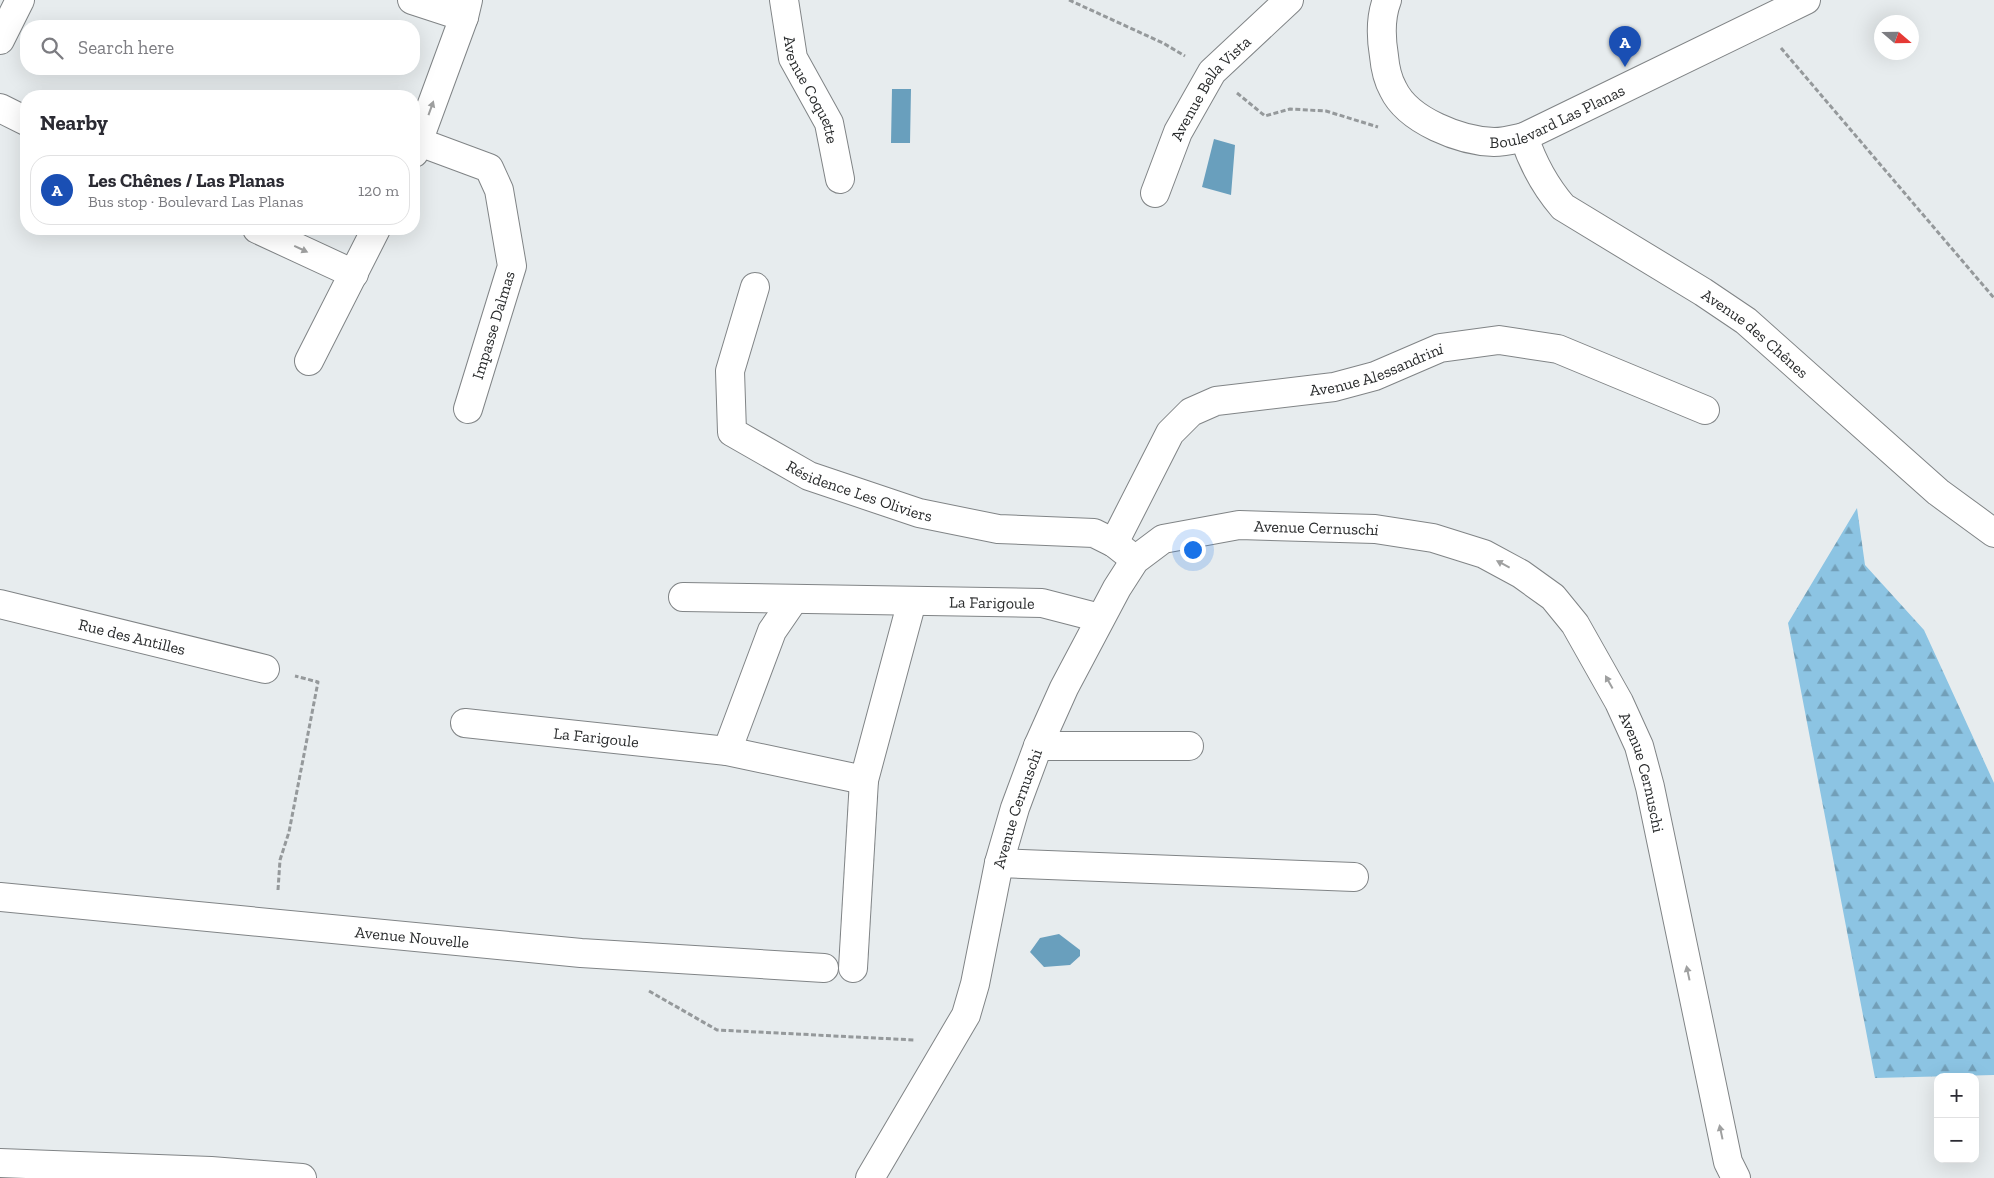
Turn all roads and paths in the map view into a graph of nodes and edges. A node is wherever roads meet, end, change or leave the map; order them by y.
1 (20, 0) edge
2 (412, 0) edge
3 (784, 0) edge
4 (1069, 0) edge
5 (1289, 0) edge
6 (1387, 0) edge
7 (1806, 0) edge
8 (466, 9) edge
9 (1760, 23) junction
10 (0, 40) edge
11 (1212, 72) junction
12 (0, 108) edge
13 (20, 118) edge
14 (1387, 130) dead end
15 (420, 137) edge
16 (1524, 137) junction
17 (420, 149) edge
18 (840, 180) dead end
19 (1155, 193) dead end
20 (270, 235) edge
21 (373, 235) edge
22 (354, 274) junction
23 (755, 286) dead end
24 (1994, 298) edge
25 (309, 361) dead end
26 (468, 409) dead end
27 (1705, 410) dead end
28 (1994, 532) edge
29 (1114, 543) junction
30 (1135, 560) junction
31 (683, 597) dead end
32 (794, 599) junction
33 (912, 601) junction
34 (0, 604) edge
35 (1100, 618) junction
36 (265, 669) joint
37 (465, 723) dead end
38 (1038, 746) junction
39 (1189, 746) dead end
40 (727, 751) junction
41 (864, 780) junction
42 (999, 863) junction
43 (1354, 877) dead end
44 (0, 897) edge
45 (275, 924) junction
46 (824, 968) dead end
47 (853, 968) dead end
48 (640, 987) dead end
49 (915, 1040) dead end
50 (16, 1169) edge
51 (302, 1178) edge
52 (870, 1178) edge
53 (1736, 1178) edge

1 - 10 street
2 - 8 street
3 - 18 street, Avenue Coquette
4 - 11 path
5 - 11 street, Avenue Bella Vista
6 - 16 street, Boulevard Las Planas
7 - 9 street, Boulevard Las Planas
15 -> 8 street
9 - 16 street, Boulevard Las Planas
9 - 24 path
11 - 14 path
11 - 19 street, Avenue Bella Vista
12 - 13 street
16 - 28 street, Avenue des Chênes
17 - 26 street, Impasse Dalmas
20 -> 22 street
21 - 22 street
22 - 25 street
23 - 29 street, Résidence Les Oliviers
27 - 29 street, Avenue Alessandrini
29 - 30 street, Résidence Les Oliviers
30 - 35 street, Avenue Cernuschi
53 -> 30 street, Avenue Cernuschi
31 - 32 street, La Farigoule
32 - 33 street, La Farigoule
32 - 40 street
33 - 35 street, La Farigoule
33 - 41 street
34 - 36 street, Rue des Antilles
35 - 38 street, Avenue Cernuschi
36 - 45 path
37 - 40 street, La Farigoule
38 - 39 street
38 - 42 street, Avenue Cernuschi
40 - 41 street, La Farigoule
41 - 47 street
42 - 43 street
42 - 52 street, Avenue Cernuschi
44 - 45 street, Avenue Nouvelle
45 - 46 street, Avenue Nouvelle
48 - 49 path
50 - 51 street

